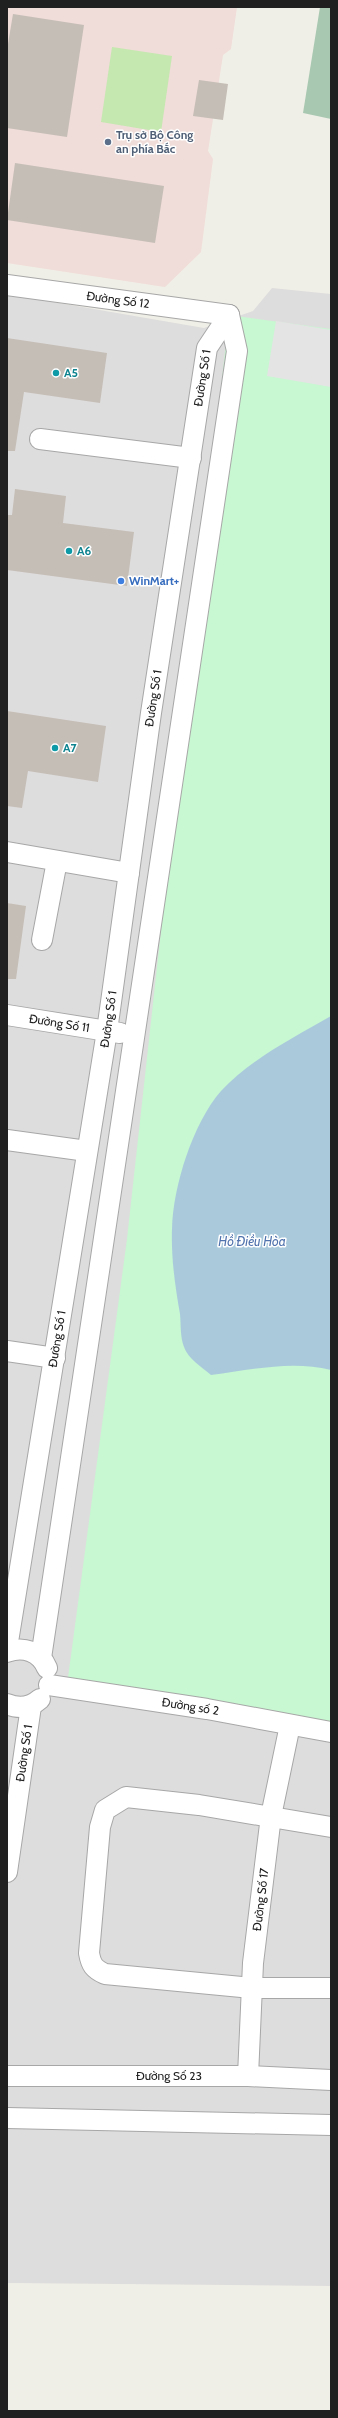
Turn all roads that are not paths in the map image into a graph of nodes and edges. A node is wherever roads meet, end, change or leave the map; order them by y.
1 (7, 285) edge
2 (229, 315) junction
3 (40, 438) dead end
4 (191, 458) junction
5 (7, 852) edge
6 (57, 861) junction
7 (129, 873) junction
8 (42, 940) dead end
9 (7, 1015) edge
10 (107, 1031) junction
11 (135, 1035) junction
12 (7, 1140) edge
13 (87, 1151) junction
14 (7, 1351) edge
15 (55, 1358) junction
16 (15, 1550) edge
17 (7, 1648) edge
18 (7, 1652) edge
19 (41, 1658) junction
20 (48, 1685) junction
21 (7, 1704) edge
22 (31, 1706) junction
23 (290, 1724) junction
24 (331, 1732) edge
25 (271, 1816) junction
26 (331, 1827) edge
27 (7, 1872) edge
28 (252, 1988) junction
29 (331, 1988) edge
30 (7, 2076) edge
31 (248, 2076) junction
32 (331, 2080) edge
33 (7, 2118) edge
34 (331, 2125) edge

1 - 2 street, Đường Số 12
2 - 4 street, Đường Số 1
2 - 11 street
3 - 4 street
4 - 7 street, Đường Số 1
5 - 6 street
6 - 7 street
6 - 8 street
7 - 10 street, Đường Số 1
9 - 10 street, Đường Số 11
10 - 11 street, Đường Số 11
10 - 13 street, Đường Số 1
11 - 19 street
12 - 13 street
13 - 15 street, Đường Số 1
14 - 15 street
15 - 16 street, Đường Số 1
16 - 17 street, Đường Số 1
18 - 19 street
19 - 20 street
20 - 22 street
20 - 23 street, Đường số 2
21 - 22 street
22 - 27 street, Đường Số 1
23 - 24 street, Đường số 2
23 - 25 street, Đường Số 17
25 - 26 street
25 - 28 street, Đường Số 17
25 - 28 street
28 - 29 street
28 - 31 street, Đường Số 17
30 - 31 street, Đường Số 23
31 - 32 street, Đường Số 23
33 - 34 street

